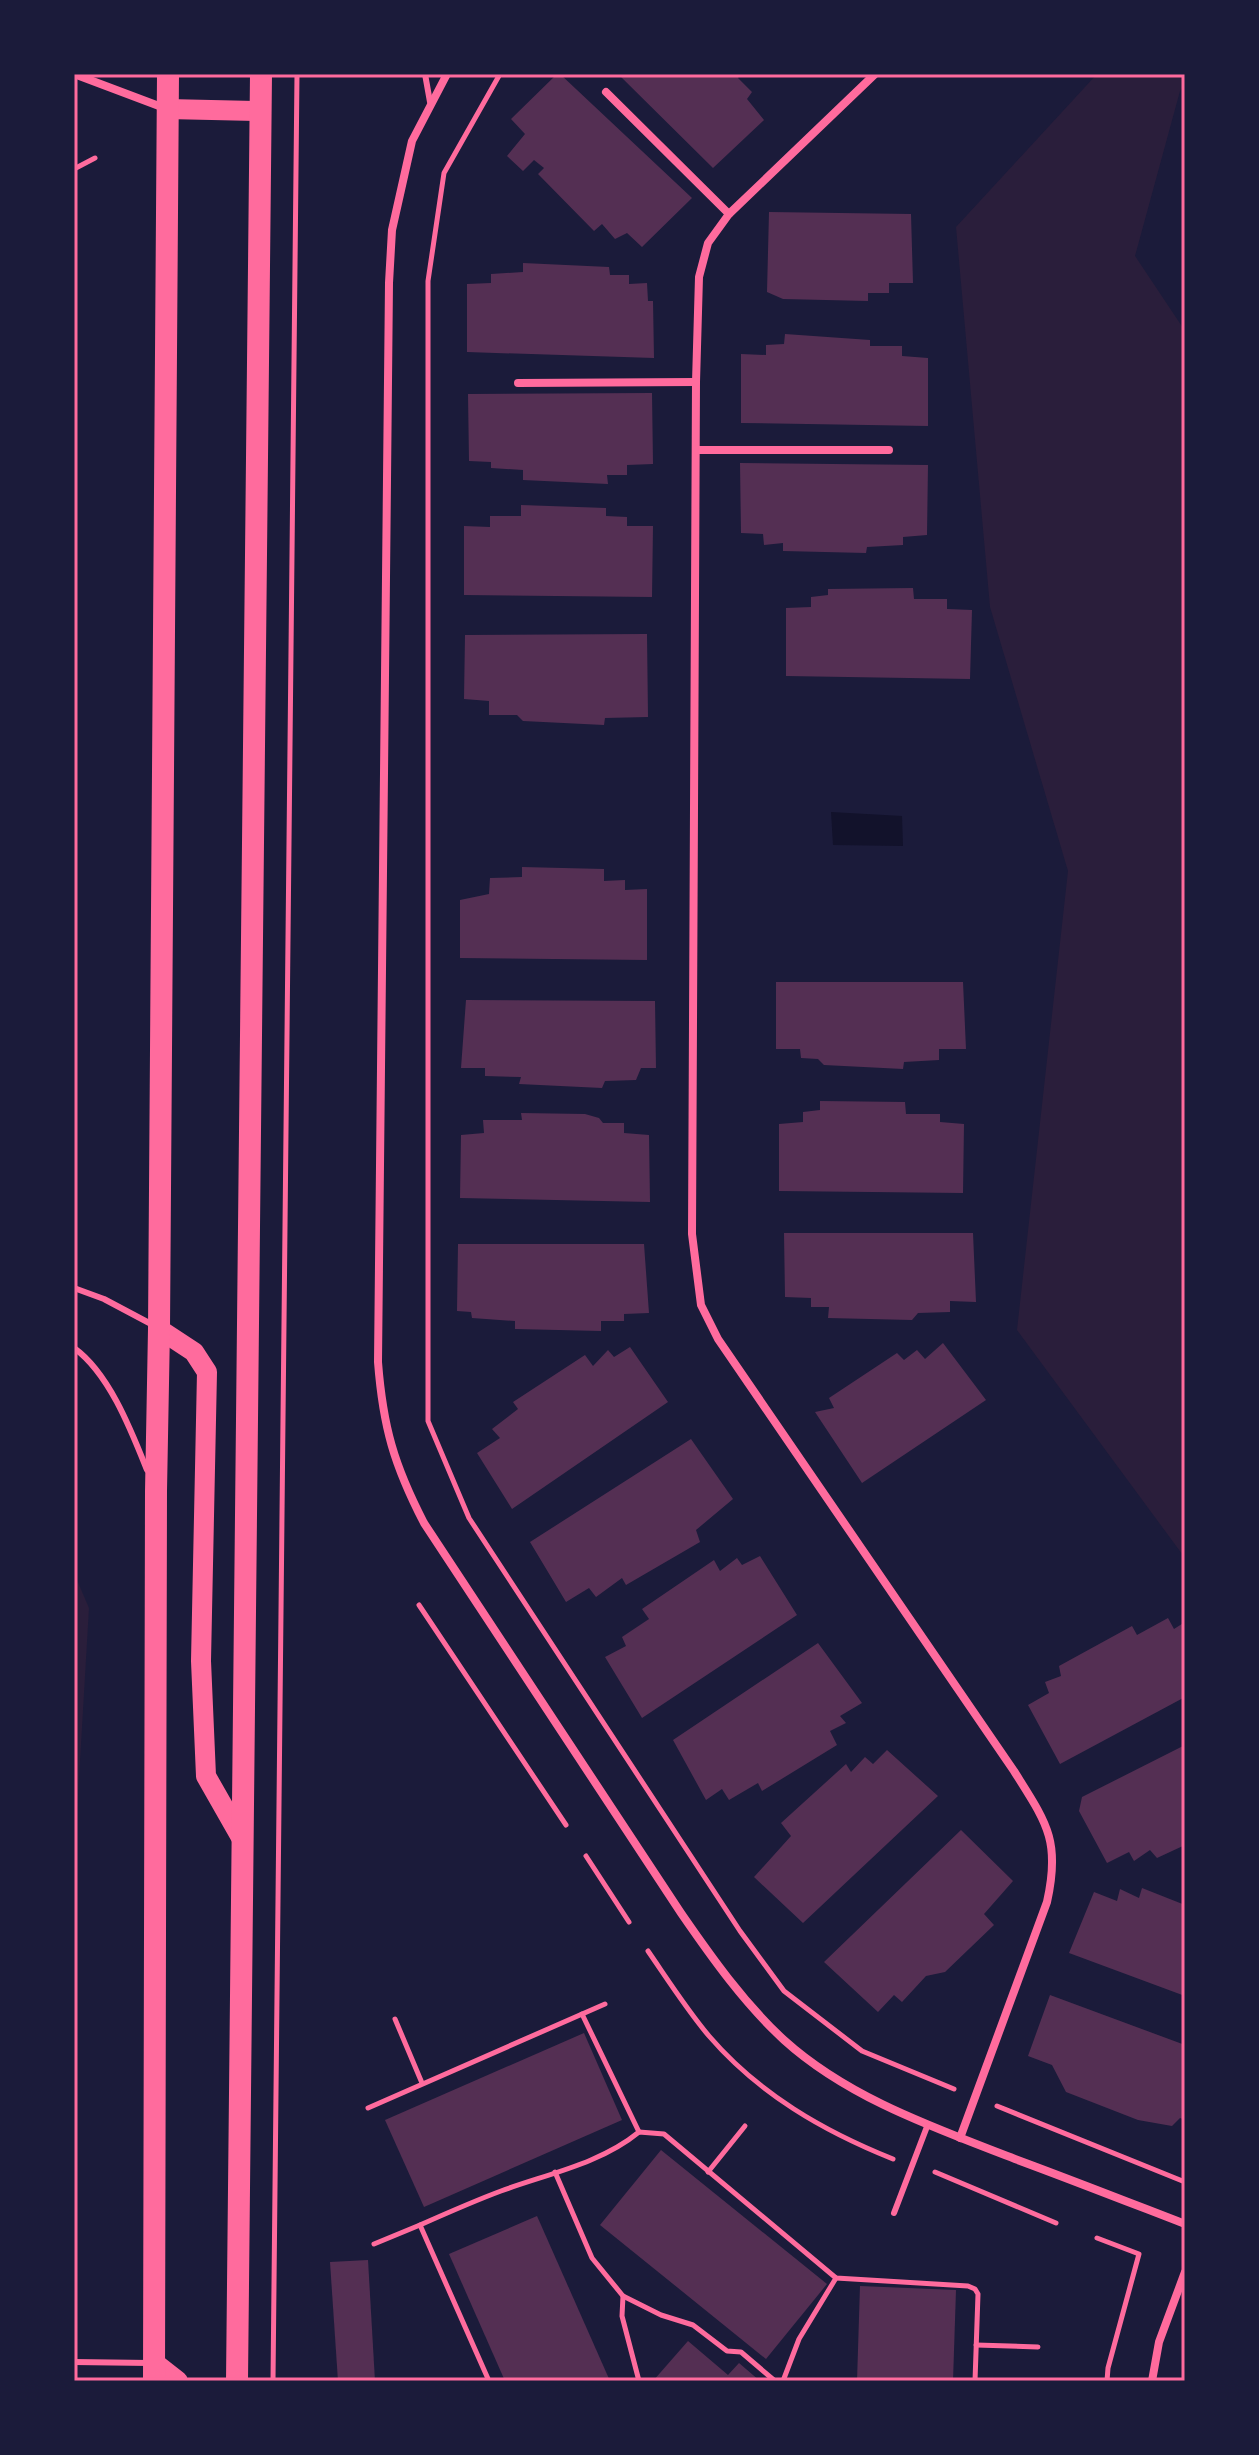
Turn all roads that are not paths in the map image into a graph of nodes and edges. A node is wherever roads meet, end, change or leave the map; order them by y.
1 (74, 74) edge
2 (168, 74) edge
3 (261, 74) edge
4 (425, 74) edge
5 (447, 74) edge
6 (875, 74) edge
7 (606, 92) dead end
8 (430, 102) junction
9 (167, 109) junction
10 (261, 111) junction
11 (729, 214) junction
12 (696, 382) junction
13 (518, 383) dead end
14 (696, 450) junction
15 (889, 450) dead end
16 (74, 1288) edge
17 (159, 1329) junction
18 (74, 1348) edge
19 (156, 1491) junction
20 (243, 1841) junction
21 (928, 2124) junction
22 (960, 2138) junction
23 (894, 2213) dead end
24 (1185, 2224) edge
25 (1185, 2272) edge
26 (74, 2362) edge
27 (154, 2372) edge
28 (178, 2381) edge
29 (237, 2381) edge
30 (1152, 2381) edge

1 - 9 street
2 - 9 highway
3 - 10 highway
4 - 8 lane
5 - 8 street
6 - 11 street
7 - 11 street
8 - 21 street
9 - 10 main road
9 - 17 highway
10 - 20 highway
11 - 12 street
12 - 13 street
12 - 14 street
14 - 15 street
14 - 22 street
16 - 17 lane
17 - 19 highway
17 - 20 main road
18 - 19 lane
19 - 27 highway
20 - 29 highway
21 - 22 street
21 - 23 lane
22 - 24 street
25 - 30 street
26 - 27 lane
27 - 28 main road

